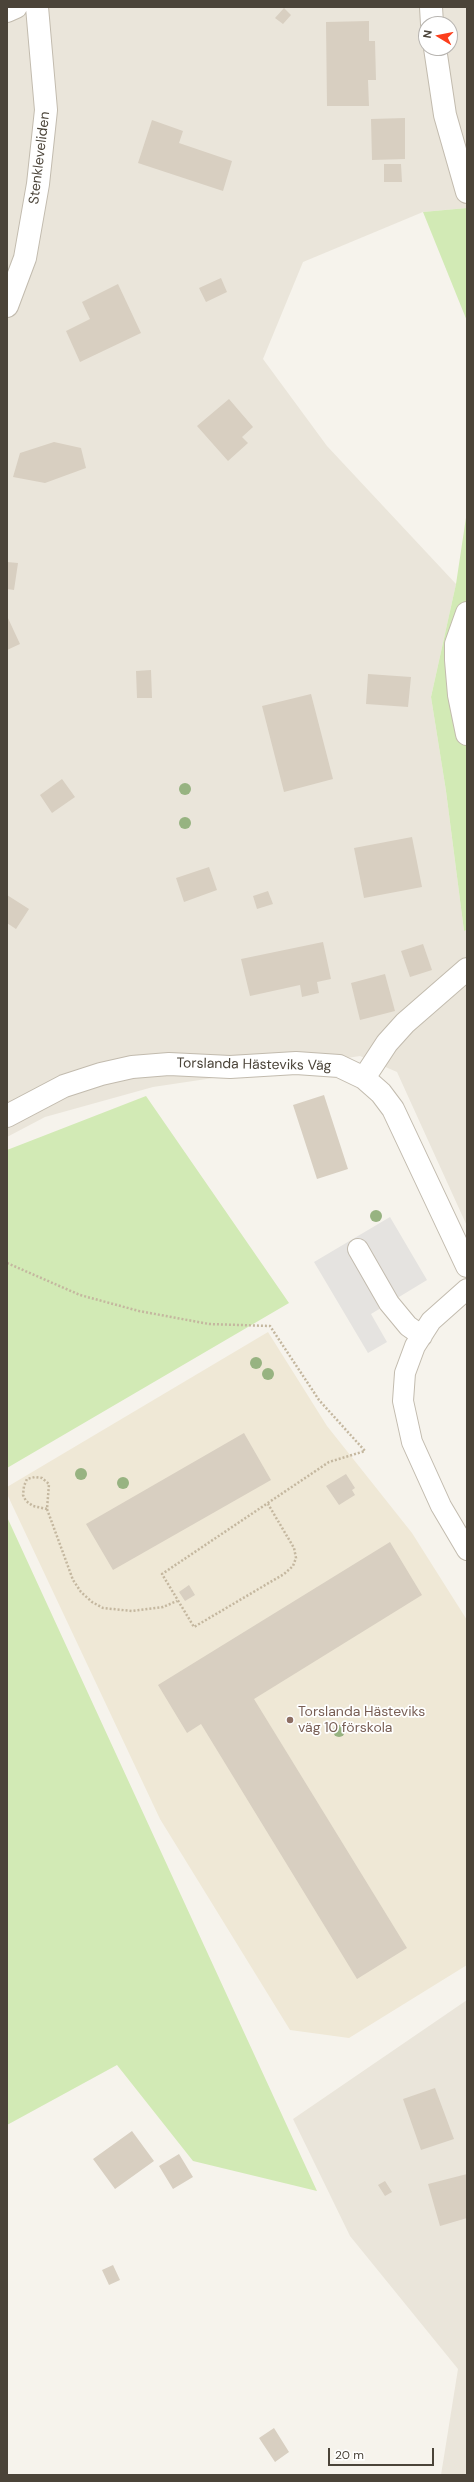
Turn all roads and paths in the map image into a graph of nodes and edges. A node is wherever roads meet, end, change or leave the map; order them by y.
1 (16, 7) edge
2 (37, 7) edge
3 (7, 11) edge
4 (436, 56) edge
5 (467, 192) edge
6 (7, 306) edge
7 (467, 613) edge
8 (467, 734) edge
9 (467, 968) edge
10 (364, 1078) junction
11 (7, 1116) edge
12 (358, 1249) dead end
13 (7, 1263) edge
14 (467, 1266) edge
15 (467, 1289) edge
16 (422, 1336) junction
17 (268, 1504) junction
18 (47, 1509) junction
19 (467, 1550) edge
20 (177, 1601) junction

1 - 3 street
2 - 6 street, Stenkleveliden
4 - 5 street
7 - 8 street
9 - 10 street
10 - 11 street, Torslanda Hästeviks Väg
10 - 14 street, Torslanda Hästeviks Väg
12 - 16 lane
13 - 17 path
15 - 16 lane
16 - 19 lane
17 - 20 path
17 - 20 path
18 - 18 path
18 - 20 path

